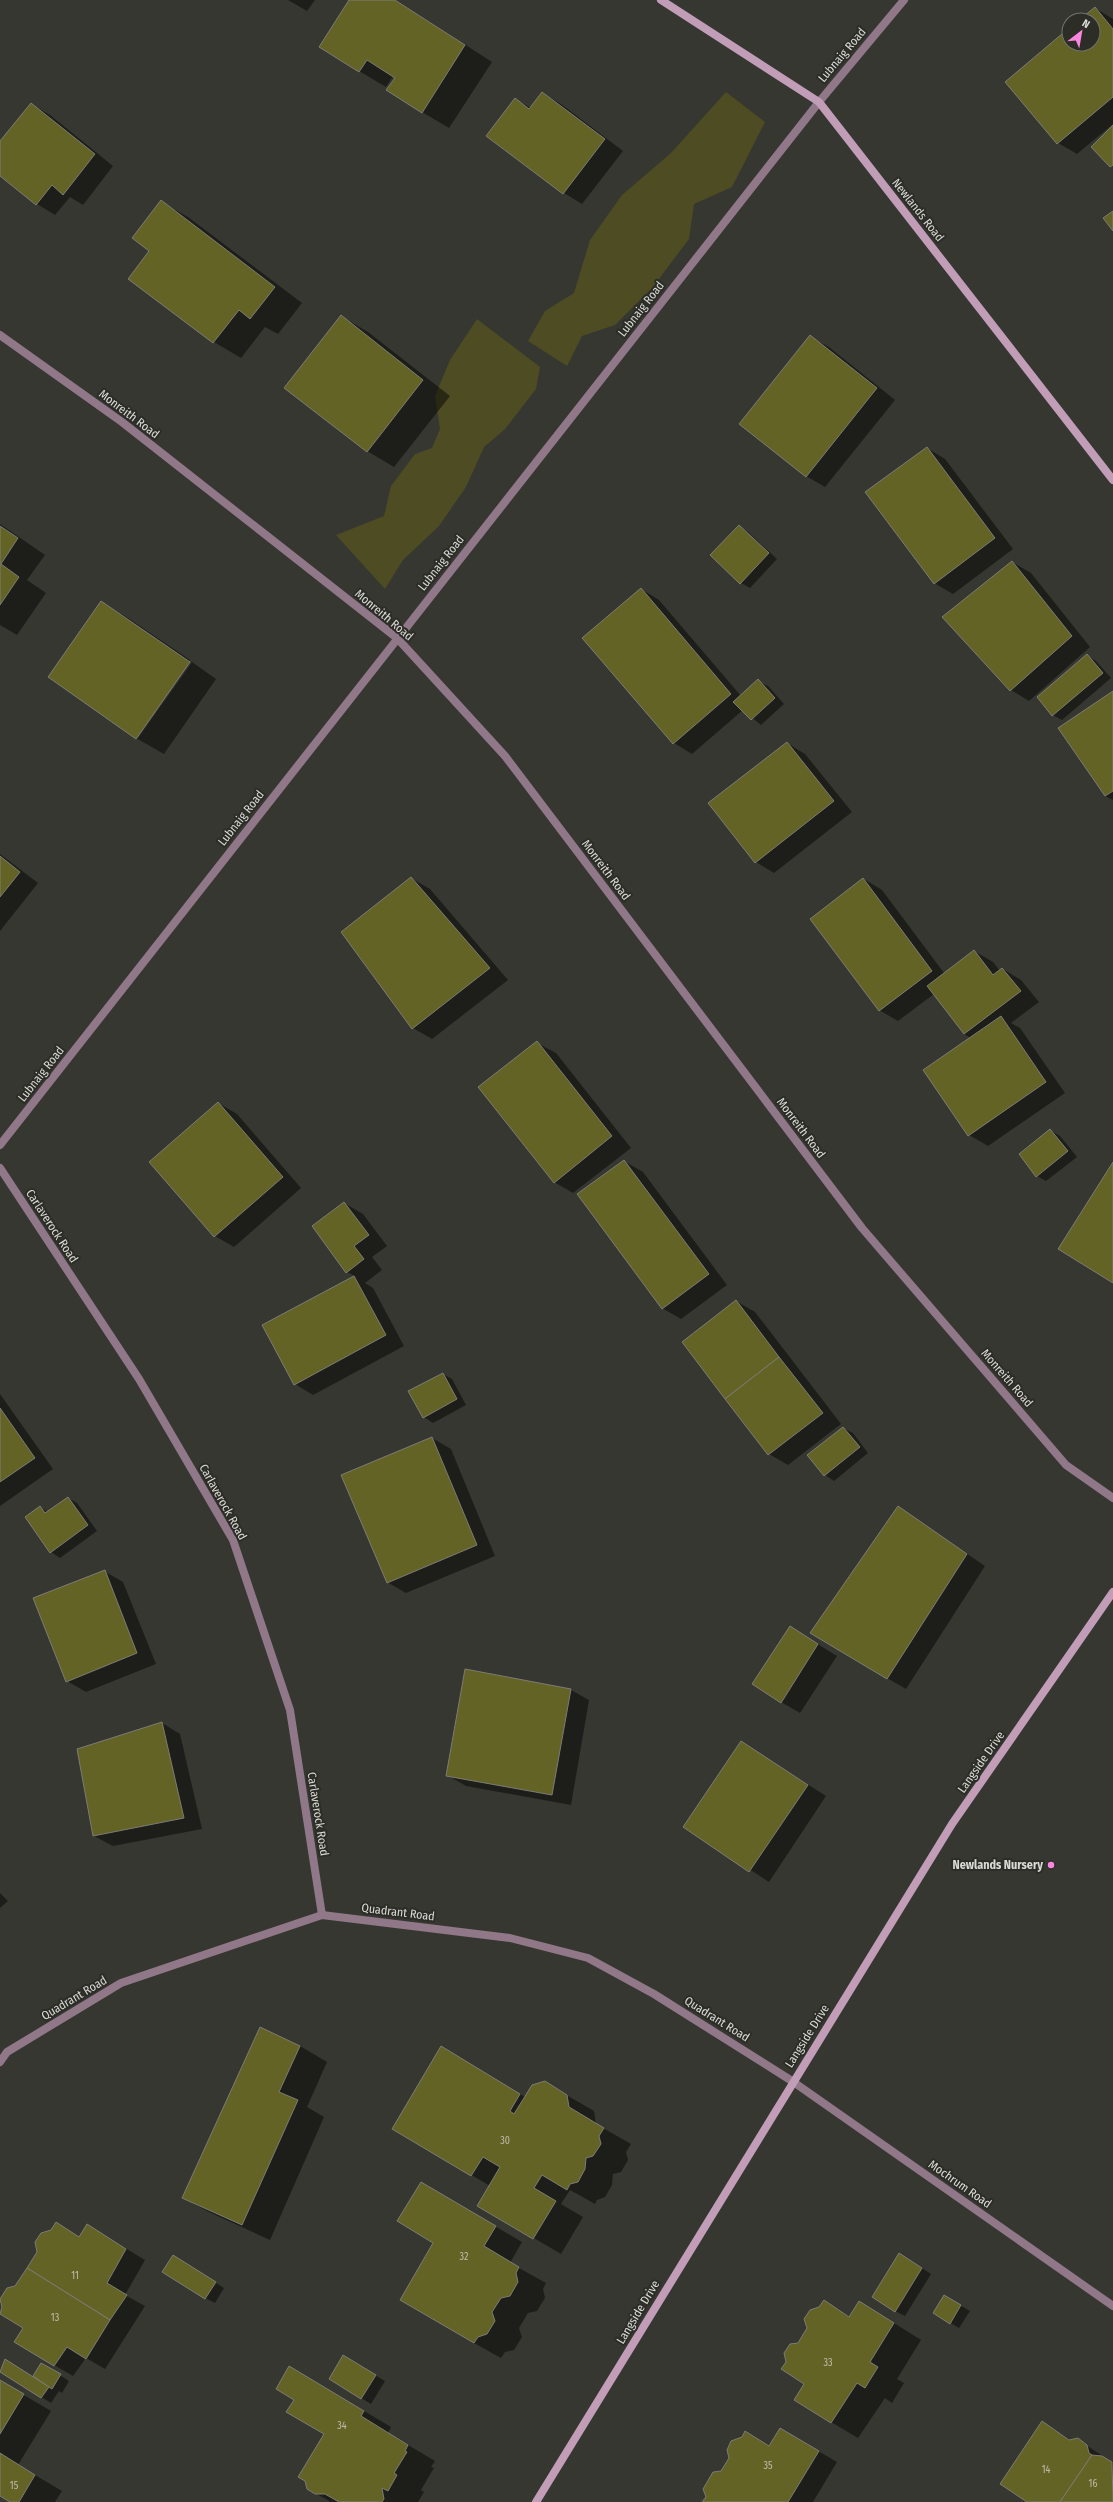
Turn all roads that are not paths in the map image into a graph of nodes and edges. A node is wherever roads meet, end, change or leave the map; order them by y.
1 (662, 0) edge
2 (904, 0) edge
3 (819, 102) junction
4 (0, 335) edge
5 (1113, 480) edge
6 (397, 638) junction
7 (0, 1145) edge
8 (0, 1168) edge
9 (1113, 1498) edge
10 (1113, 1592) edge
11 (322, 1915) junction
12 (0, 2062) edge
13 (792, 2081) junction
14 (1113, 2306) edge
15 (536, 2502) edge

1 - 3 street, Newlands Road
2 - 3 street, Lubnaig Road
3 - 5 street, Newlands Road
3 - 6 street, Lubnaig Road
4 - 6 street, Monreith Road
6 - 7 street, Lubnaig Road
6 - 9 street, Monreith Road
8 - 11 street, Carlaverock Road
10 - 13 street, Langside Drive
11 - 12 street, Quadrant Road
11 - 13 street, Quadrant Road
13 - 14 street, Mochrum Road
13 - 15 street, Langside Drive

